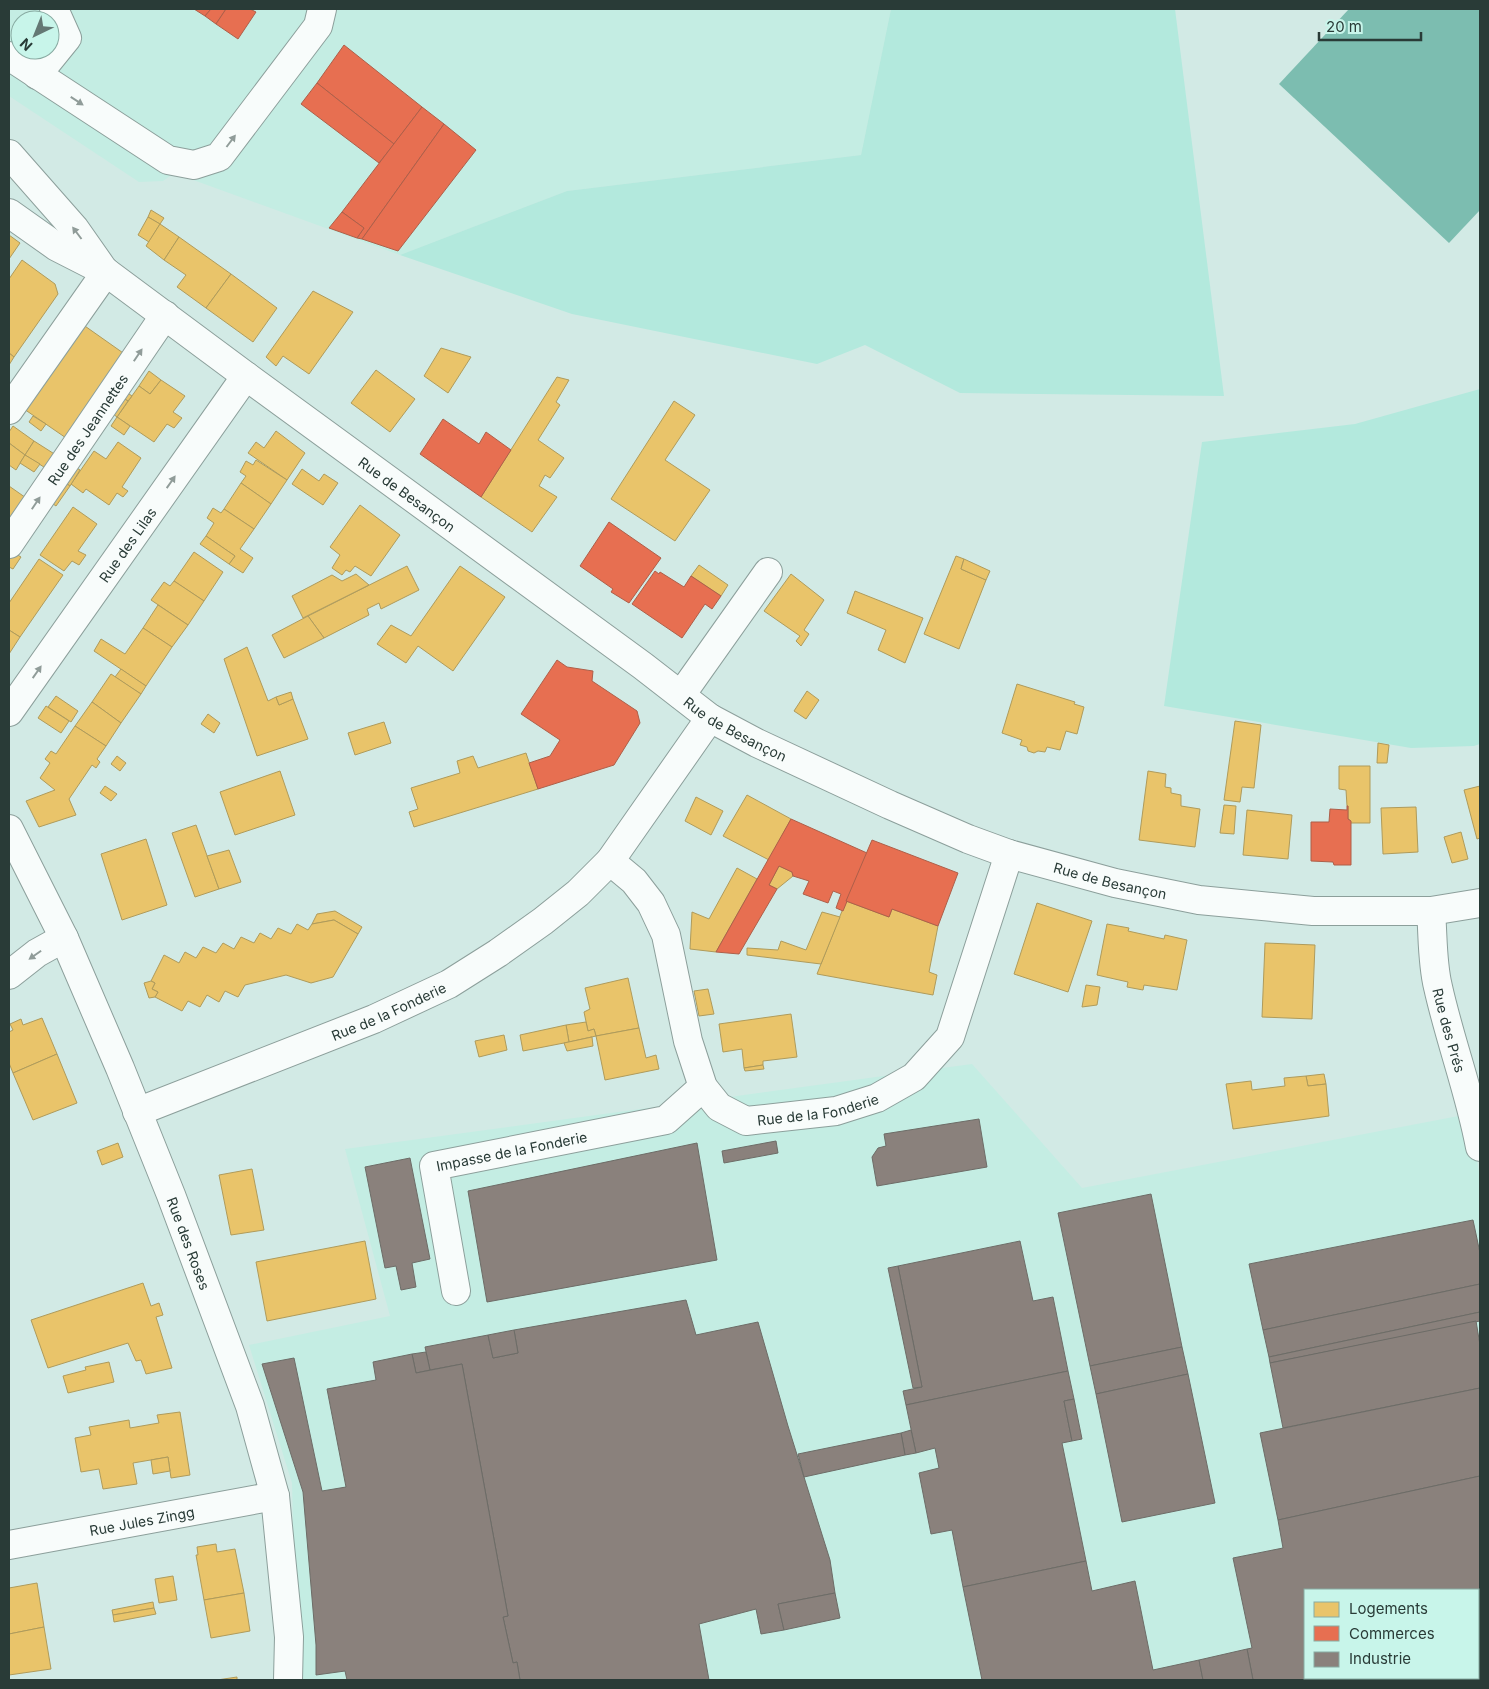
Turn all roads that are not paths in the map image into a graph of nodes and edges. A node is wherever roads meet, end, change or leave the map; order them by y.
1 (54, 9) edge
2 (322, 9) edge
3 (9, 56) edge
4 (36, 75) junction
5 (9, 154) edge
6 (9, 213) edge
7 (106, 272) junction
8 (165, 315) junction
9 (246, 376) junction
10 (9, 410) edge
11 (9, 544) edge
12 (768, 572) dead end
13 (681, 695) junction
14 (9, 712) edge
15 (710, 718) junction
16 (9, 829) edge
17 (1009, 854) junction
18 (610, 861) junction
19 (1480, 903) edge
20 (1431, 911) junction
21 (64, 938) junction
22 (9, 975) edge
23 (703, 1086) junction
24 (137, 1112) junction
25 (1480, 1147) edge
26 (456, 1291) dead end
27 (274, 1496) junction
28 (9, 1546) edge
29 (288, 1680) edge

1 - 4 street
4 -> 2 street
3 - 4 street
7 -> 5 street, Rue de Besançon
6 - 7 street, Rue de Besançon
7 - 8 street, Rue de Besançon
7 - 10 street
8 - 9 street, Rue de Besançon
11 -> 8 street, Rue des Jeannettes
9 - 13 street, Rue de Besançon
14 -> 9 street, Rue des Lilas
12 - 13 street
13 - 15 street, Rue de Besançon
15 - 17 street, Rue de Besançon
15 - 18 street, Rue de la Fonderie
16 - 21 street, Rue des Roses
17 - 20 street, Rue de Besançon
17 - 23 street, Rue de la Fonderie
18 - 23 street, Rue de la Fonderie
18 - 24 street, Rue de la Fonderie
19 - 20 street, Rue de Besançon
20 - 25 street, Rue des Prés
21 -> 22 street
21 - 24 street, Rue des Roses
23 - 26 street, Impasse de la Fonderie
24 - 27 street, Rue des Roses
27 - 28 street, Rue Jules Zingg
27 - 29 street, Rue des Roses

